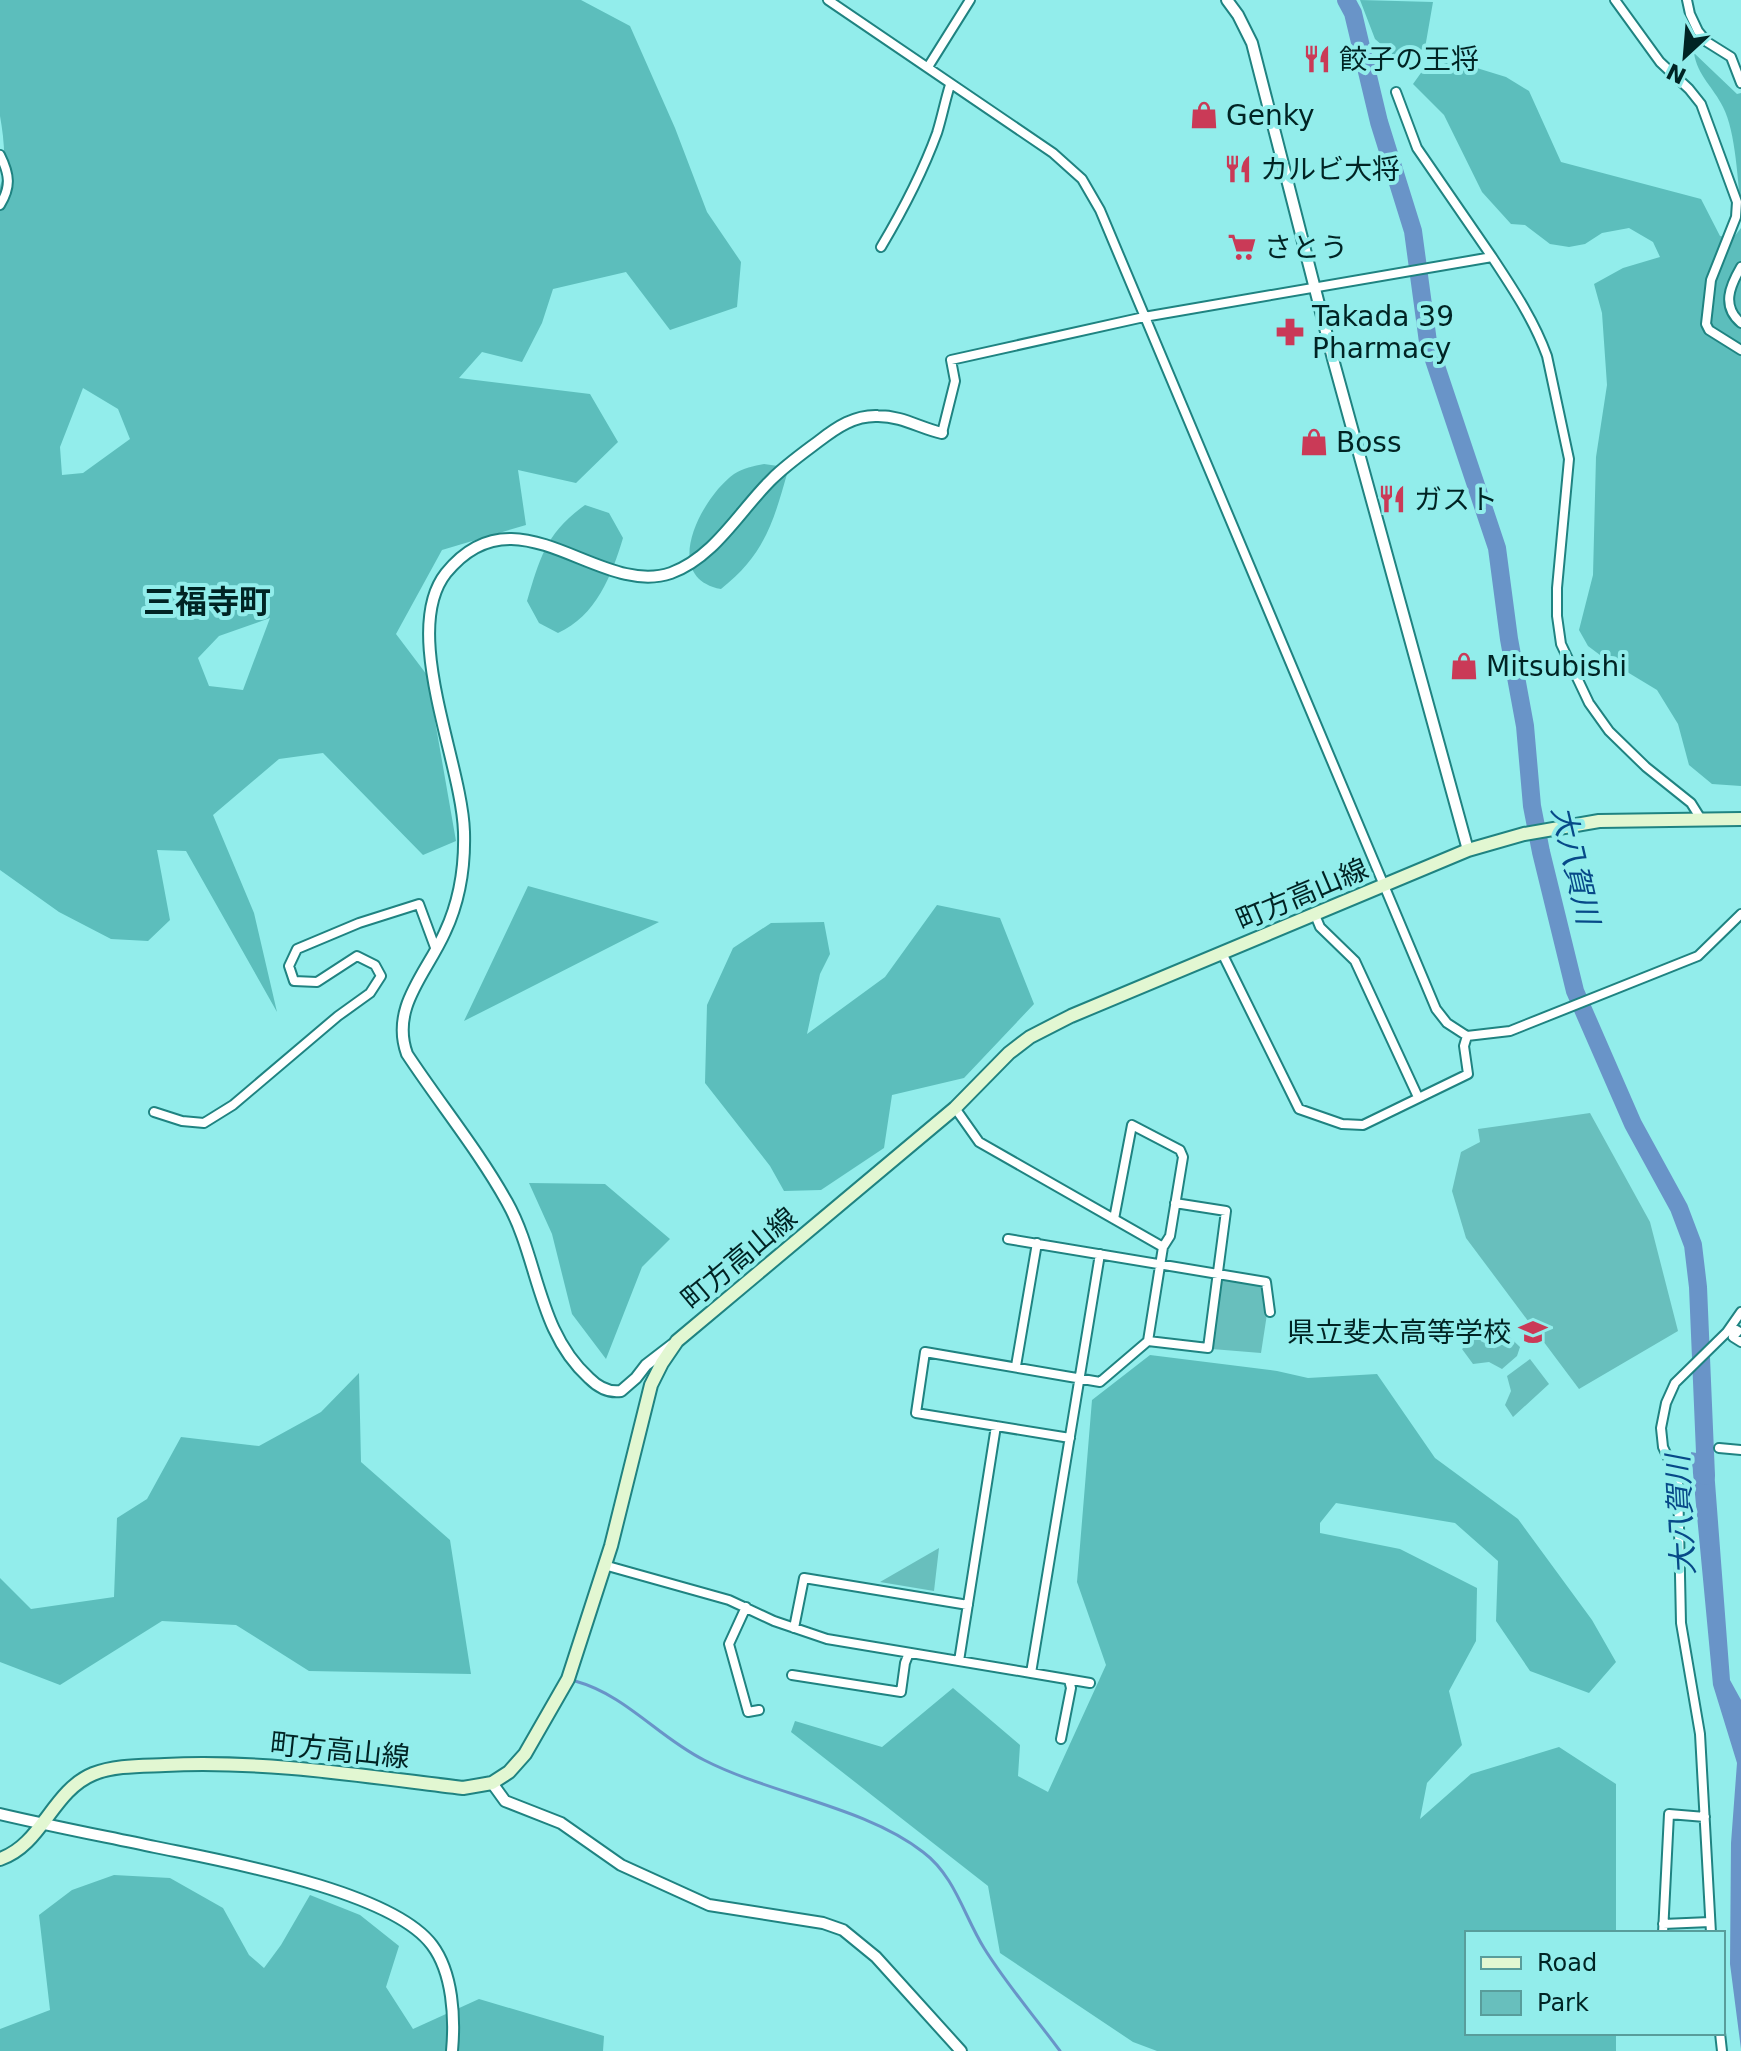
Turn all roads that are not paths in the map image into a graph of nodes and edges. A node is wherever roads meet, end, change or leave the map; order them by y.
1 (828, 0) edge
2 (970, 0) edge
3 (1227, 0) edge
4 (1615, 0) edge
5 (1687, 0) edge
6 (928, 67) junction
7 (1741, 83) edge
8 (950, 85) junction
9 (1396, 92) dead end
10 (0, 155) edge
11 (0, 205) edge
12 (881, 247) dead end
13 (1492, 257) junction
14 (1741, 267) edge
15 (1316, 288) junction
16 (1144, 317) junction
17 (1741, 323) edge
18 (1741, 350) edge
19 (942, 433) joint
20 (1701, 819) junction
21 (1741, 819) edge
22 (1468, 850) junction
23 (1383, 886) junction
24 (1741, 914) edge
25 (1315, 915) junction
26 (436, 950) junction
27 (1222, 953) junction
28 (1467, 1036) junction
29 (1418, 1097) junction
30 (955, 1108) junction
31 (154, 1112) dead end
32 (1175, 1203) junction
33 (1114, 1219) junction
34 (1008, 1239) dead end
35 (1037, 1243) junction
36 (1163, 1247) junction
37 (1100, 1254) junction
38 (1161, 1264) junction
39 (1217, 1274) junction
40 (1270, 1312) dead end
41 (1741, 1312) edge
42 (1729, 1329) junction
43 (677, 1341) junction
44 (1148, 1341) junction
45 (1741, 1342) edge
46 (1016, 1366) junction
47 (1078, 1377) junction
48 (996, 1426) junction
49 (1070, 1438) junction
50 (1719, 1448) dead end
51 (1741, 1450) edge
52 (604, 1565) junction
53 (968, 1605) junction
54 (746, 1607) junction
55 (794, 1628) junction
56 (909, 1653) junction
57 (959, 1661) junction
58 (1031, 1673) junction
59 (792, 1675) dead end
60 (1069, 1680) junction
61 (1090, 1683) dead end
62 (759, 1710) dead end
63 (1061, 1739) dead end
64 (492, 1783) junction
65 (0, 1814) edge
66 (1705, 1817) junction
67 (41, 1823) junction
68 (0, 1859) edge
69 (1710, 1922) junction
70 (1663, 1928) edge
71 (1711, 1931) edge
72 (452, 2051) edge
73 (961, 2051) edge

1 - 6 street
2 - 6 street
3 - 15 street
4 - 18 street
5 - 7 street
6 - 8 street
8 - 12 street
8 - 16 street
9 - 13 street
10 - 11 street
13 - 15 street
13 - 20 street
14 - 17 street
15 - 16 street
15 - 22 street
16 - 19 street
16 - 23 street
19 - 26 street
20 - 21 main road, 町方高山線
20 - 22 main road, 町方高山線
22 - 23 main road, 町方高山線
23 - 25 main road, 町方高山線
23 - 28 street
24 - 28 street
25 - 27 main road, 町方高山線
25 - 29 street
26 - 31 street
26 - 43 street
27 - 29 street
27 - 30 main road, 町方高山線
28 - 29 street
30 - 33 street
30 - 43 main road, 町方高山線
32 - 33 street
32 - 36 street
32 - 39 street
33 - 36 street
34 - 35 street
35 - 37 street
35 - 46 street
36 - 38 street
37 - 38 street
37 - 47 street
38 - 39 street
38 - 44 street
39 - 40 street
39 - 44 street
41 - 42 street
42 - 45 street
42 - 66 street
43 - 52 main road, 町方高山線
44 - 47 street
46 - 47 street
46 - 48 street
47 - 49 street
48 - 49 street
48 - 53 street
49 - 58 street
50 - 51 street
52 - 54 street
52 - 64 main road, 町方高山線
53 - 55 street
53 - 57 street
54 - 55 street
54 - 62 street
55 - 56 street
56 - 57 street
56 - 59 street
57 - 58 street
58 - 60 street
60 - 61 street
60 - 63 street
64 - 67 main road, 町方高山線
64 - 73 street
65 - 67 street
66 - 69 street
66 - 70 street
67 - 68 main road, 町方高山線
67 - 72 street
69 - 70 street
69 - 71 street

